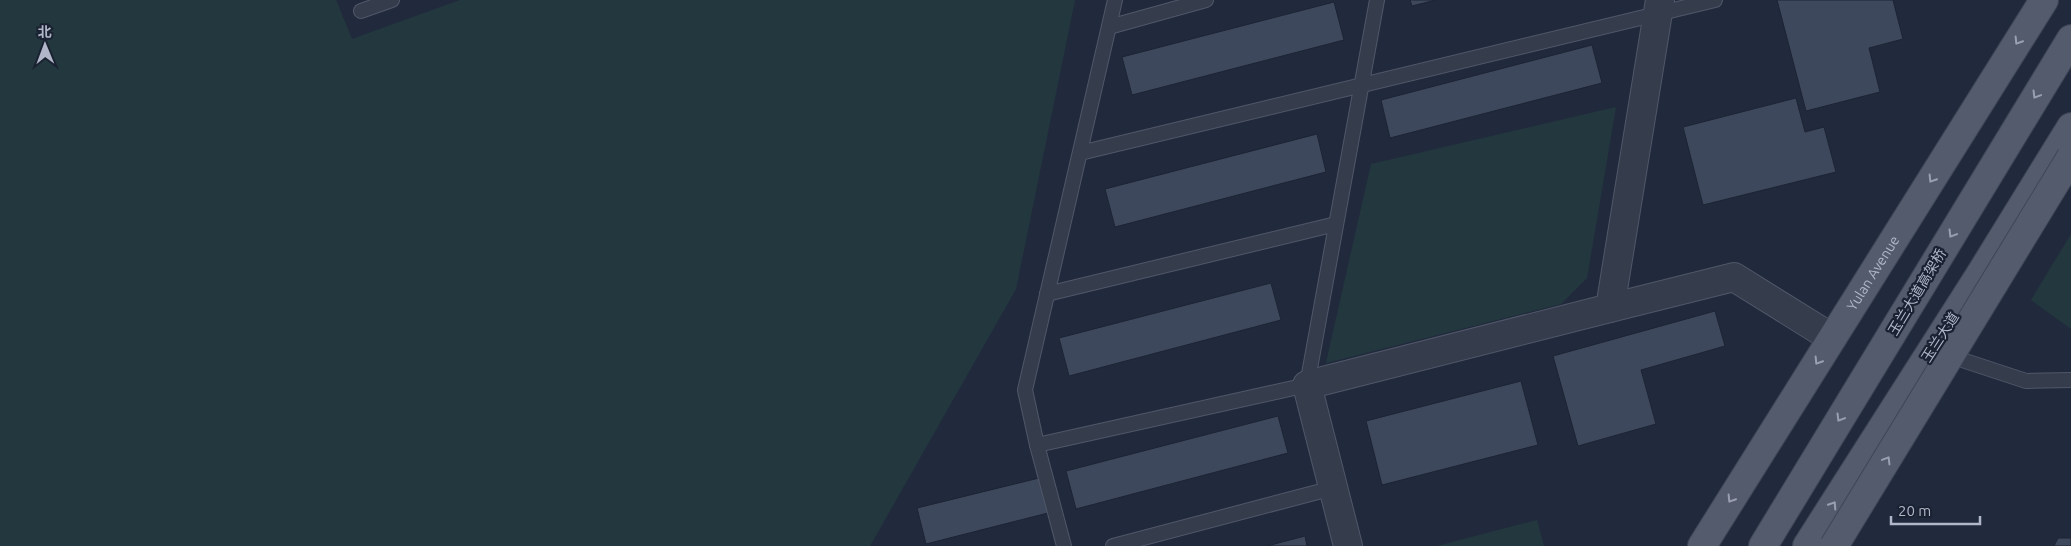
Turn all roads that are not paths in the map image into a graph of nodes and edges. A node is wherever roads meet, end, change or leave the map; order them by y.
1 (392, 0) edge
2 (1115, 0) edge
3 (1206, 0) edge
4 (1377, 0) edge
5 (1715, 0) edge
6 (2044, 0) edge
7 (1658, 7) edge
8 (361, 11) dead end
9 (1109, 28) junction
10 (2071, 39) edge
11 (1361, 85) junction
12 (2071, 127) edge
13 (1080, 153) junction
14 (2071, 158) edge
15 (1336, 224) junction
16 (1047, 294) junction
17 (1610, 308) junction
18 (1832, 338) junction
19 (1932, 350) junction
20 (2071, 380) edge
21 (1307, 385) junction
22 (1037, 445) junction
23 (1333, 488) junction
24 (1064, 546) edge
25 (1112, 546) edge
26 (1348, 546) edge
27 (1702, 546) edge
28 (1762, 546) edge
29 (1807, 546) edge
30 (1834, 546) edge

1 - 8 lane
2 - 9 lane
3 - 9 lane
4 - 11 lane
5 - 7 lane
6 -> 18 main road, Yulan Avenue
7 - 11 lane
7 - 17 street
9 - 13 lane
10 -> 28 main road, 玉兰大道高架桥
11 - 13 lane
11 - 15 lane
12 - 19 main road, 玉兰大道
13 - 16 lane
30 -> 14 main road, bridge
15 - 16 lane
15 - 21 lane
16 - 22 lane
17 - 18 street
17 - 21 street
18 -> 27 main road, Yulan Avenue
19 - 20 lane
29 -> 19 main road, 玉兰大道
21 - 22 lane
21 - 23 street
22 - 24 lane
23 - 25 lane
23 - 26 street

